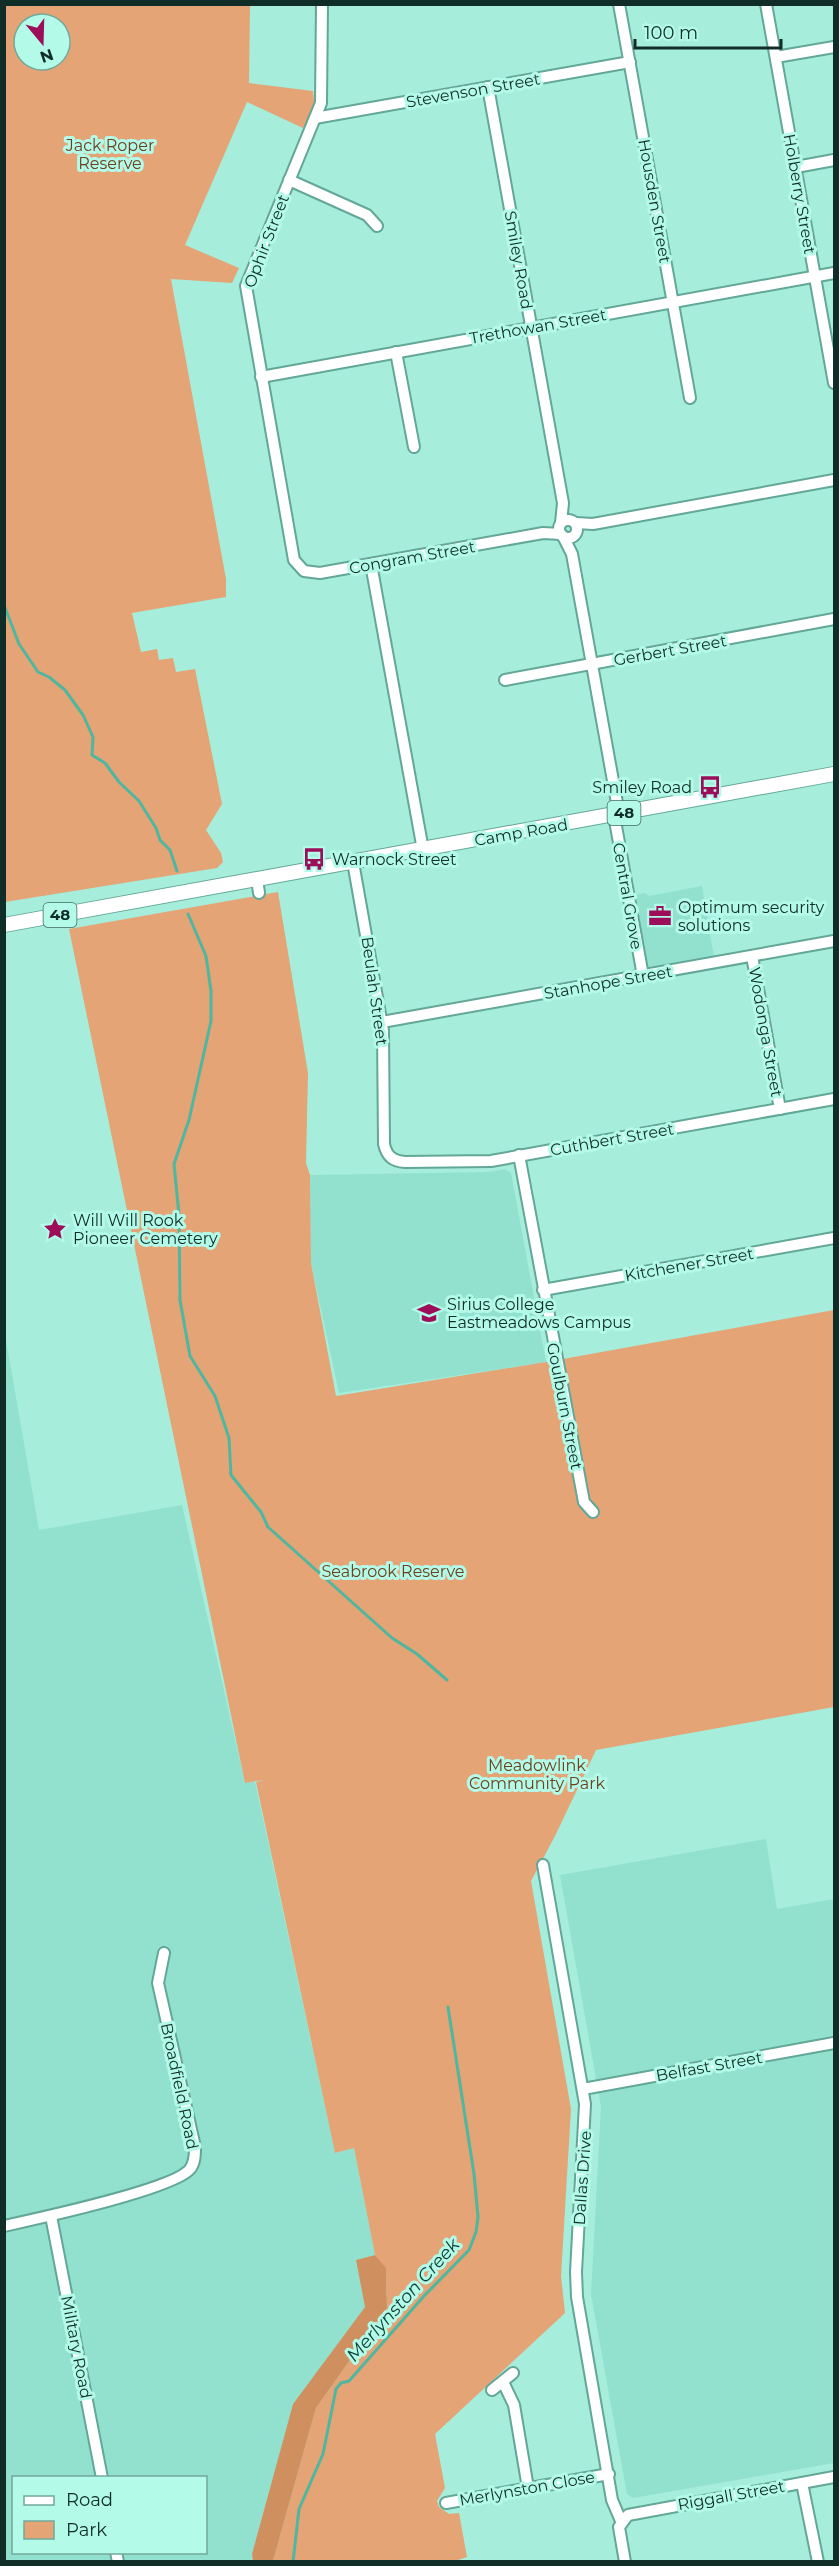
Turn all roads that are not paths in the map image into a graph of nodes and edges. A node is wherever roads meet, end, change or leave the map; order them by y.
1 (322, 4) edge
2 (619, 4) edge
3 (766, 4) edge
4 (834, 47) edge
5 (776, 57) junction
6 (630, 62) junction
7 (488, 87) junction
8 (315, 118) junction
9 (834, 160) edge
10 (796, 167) junction
11 (289, 180) junction
12 (377, 226) dead end
13 (834, 273) edge
14 (815, 276) junction
15 (673, 302) junction
16 (531, 327) junction
17 (396, 352) junction
18 (261, 377) junction
19 (834, 383) edge
20 (690, 398) dead end
21 (414, 447) dead end
22 (834, 480) edge
23 (563, 503) junction
24 (576, 527) junction
25 (561, 529) junction
26 (292, 552) joint
27 (572, 554) junction
28 (371, 564) junction
29 (834, 619) edge
30 (591, 664) junction
31 (505, 680) dead end
32 (831, 776) edge
33 (617, 814) junction
34 (423, 850) junction
35 (353, 862) junction
36 (4, 925) edge
37 (834, 941) edge
38 (752, 956) junction
39 (643, 976) junction
40 (382, 1023) junction
41 (834, 1101) edge
42 (780, 1109) junction
43 (519, 1155) junction
44 (388, 1156) joint
45 (834, 1238) edge
46 (543, 1290) junction
47 (592, 1512) dead end
48 (543, 1865) dead end
49 (164, 1953) dead end
50 (834, 2043) edge
51 (583, 2089) junction
52 (51, 2216) junction
53 (4, 2226) edge
54 (513, 2373) dead end
55 (503, 2382) junction
56 (492, 2390) dead end
57 (609, 2474) junction
58 (102, 2476) edge
59 (834, 2477) edge
60 (802, 2482) junction
61 (528, 2488) junction
62 (446, 2503) dead end
63 (624, 2518) junction
64 (625, 2562) edge
65 (818, 2562) edge

1 - 8 street, Ophir Street
2 - 6 street, Housden Street
3 - 5 street, Holberry Street
4 - 5 street
5 - 10 street, Holberry Street
6 - 7 street, Stevenson Street
6 - 15 street, Housden Street
7 - 8 street, Stevenson Street
7 - 16 street, Smiley Road
8 - 11 street, Ophir Street
9 - 10 street
10 - 14 street, Holberry Street
11 - 12 street
11 - 18 street, Ophir Street
13 - 14 street, Trethowan Street
14 - 15 street, Trethowan Street
14 - 19 street, Holberry Street
15 - 16 street, Trethowan Street
15 - 20 street, Housden Street
16 - 17 street, Trethowan Street
16 - 23 street, Smiley Road
17 - 18 street, Trethowan Street
17 - 21 street
18 - 26 street, Ophir Street
22 - 24 street
23 - 24 street, Smiley Road
23 - 25 street, Smiley Road
24 - 25 street
24 - 25 street
24 - 27 street
25 - 27 street
25 - 28 street, Congram Street
26 - 28 street, Congram Street
27 - 30 street
28 - 34 street
29 - 30 street, Gerbert Street
30 - 31 street, Gerbert Street
30 - 33 street
32 - 33 main road, Camp Road / 48
33 - 34 main road, Camp Road / 48
33 - 39 street, Central Grove
34 - 35 main road, Camp Road / 48
35 - 36 main road, Camp Road / 48
35 - 40 street, Beulah Street
37 - 38 street, Stanhope Street
38 - 39 street, Stanhope Street
38 - 42 street, Wodonga Street
39 - 40 street, Stanhope Street
40 - 44 street, Beulah Street
41 - 42 street, Cuthbert Street
42 - 43 street, Cuthbert Street
43 - 44 street, Cuthbert Street
43 - 46 street, Goulburn Street
45 - 46 street, Kitchener Street
46 - 47 street, Goulburn Street
48 - 51 street, Dallas Drive
49 - 52 street, Broadfield Road
50 - 51 street, Belfast Street
51 - 57 street, Dallas Drive
52 - 53 street, Broadfield Road
52 - 58 street, Military Road
54 - 55 street
55 - 56 street
55 - 61 street
57 - 61 street, Merlynston Close
57 - 63 street, Dallas Drive
59 - 60 street, Riggall Street
60 - 63 street, Riggall Street
60 - 65 street
61 - 62 street, Merlynston Close
63 - 64 street

